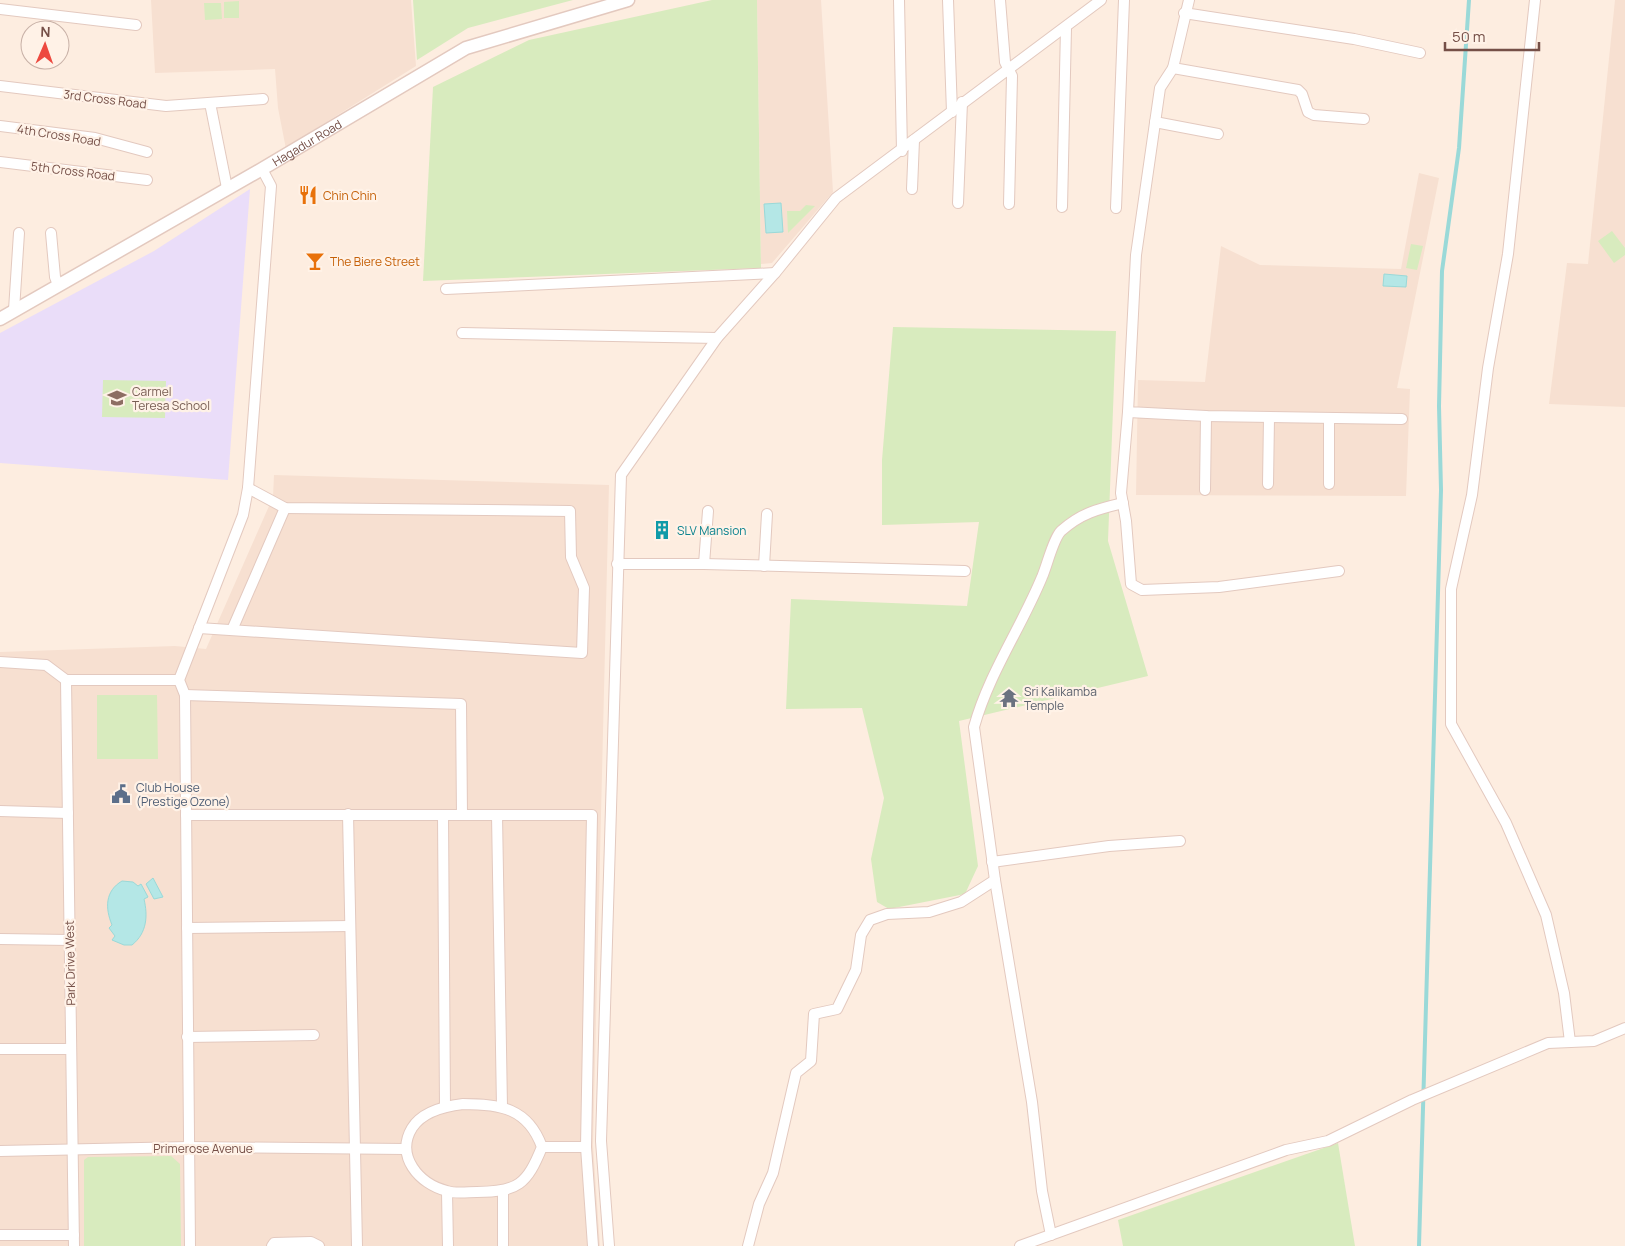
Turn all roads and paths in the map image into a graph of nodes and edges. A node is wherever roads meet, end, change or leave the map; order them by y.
1 (628, 0) edge
2 (899, 0) edge
3 (948, 0) edge
4 (1000, 0) edge
5 (1101, 0) edge
6 (1124, 0) edge
7 (1189, 0) edge
8 (1535, 0) edge
9 (601, 4) edge
10 (0, 9) edge
11 (1184, 13) junction
12 (136, 25) dead end
13 (1066, 28) junction
14 (1420, 52) dead end
15 (1008, 68) junction
16 (1173, 68) junction
17 (0, 86) edge
18 (263, 99) dead end
19 (962, 102) junction
20 (210, 103) junction
21 (952, 112) junction
22 (1364, 120) dead end
23 (1155, 122) junction
24 (0, 126) edge
25 (1218, 134) dead end
26 (914, 140) junction
27 (902, 151) junction
28 (148, 152) dead end
29 (0, 162) edge
30 (262, 168) junction
31 (147, 180) dead end
32 (227, 188) junction
33 (912, 189) dead end
34 (958, 203) dead end
35 (1009, 204) dead end
36 (1062, 207) dead end
37 (1116, 208) dead end
38 (19, 233) dead end
39 (51, 233) dead end
40 (775, 273) junction
41 (58, 285) junction
42 (446, 289) dead end
43 (14, 310) junction
44 (0, 319) edge
45 (462, 333) dead end
46 (717, 338) junction
47 (1128, 412) junction
48 (1206, 416) junction
49 (1269, 418) junction
50 (1329, 419) junction
51 (1402, 419) dead end
52 (1268, 484) dead end
53 (1329, 484) dead end
54 (248, 488) junction
55 (1205, 490) dead end
56 (1122, 503) junction
57 (285, 508) junction
58 (708, 511) dead end
59 (767, 514) dead end
60 (617, 564) junction
61 (704, 564) junction
62 (764, 566) junction
63 (965, 571) dead end
64 (1340, 571) dead end
65 (199, 628) junction
66 (232, 630) junction
67 (0, 662) edge
68 (66, 680) junction
69 (179, 680) junction
70 (186, 696) junction
71 (0, 811) edge
72 (68, 813) junction
73 (348, 814) junction
74 (444, 814) junction
75 (497, 814) junction
76 (186, 815) junction
77 (462, 815) junction
78 (1180, 841) dead end
79 (992, 862) junction
80 (995, 880) junction
81 (350, 926) junction
82 (187, 928) junction
83 (0, 939) edge
84 (70, 940) junction
85 (1625, 1028) edge
86 (314, 1035) dead end
87 (187, 1037) junction
88 (1570, 1042) junction
89 (0, 1049) edge
90 (71, 1049) junction
91 (445, 1107) junction
92 (502, 1107) junction
93 (188, 1147) junction
94 (542, 1147) junction
95 (586, 1147) junction
96 (354, 1148) junction
97 (72, 1149) junction
98 (405, 1149) junction
99 (0, 1151) edge
100 (447, 1192) junction
101 (503, 1192) junction
102 (0, 1235) edge
103 (1051, 1235) junction
104 (74, 1241) edge
105 (190, 1246) edge
106 (272, 1246) edge
107 (319, 1246) edge
108 (357, 1246) edge
109 (448, 1246) edge
110 (503, 1246) edge
111 (593, 1246) edge
112 (609, 1246) edge
113 (748, 1246) edge
114 (1020, 1246) edge

1 - 9 street, Hagadur Road
2 - 27 street
3 - 21 street
4 - 15 street
5 - 13 street
6 - 37 street
7 - 11 street
8 - 88 street
9 - 30 street, Hagadur Road
10 - 12 street
11 - 14 street
11 - 16 street
13 - 15 street
13 - 36 street
15 - 19 street
15 - 35 street
16 - 22 street
16 - 23 street
17 - 20 street, 3rd Cross Road
18 - 20 street, 3rd Cross Road
19 - 21 street
19 - 34 street
20 - 32 street
21 - 26 street
23 - 25 street
23 - 47 street
24 - 28 street, 4th Cross Road
26 - 27 street
26 - 33 street
27 - 40 street
29 - 31 street, 5th Cross Road
30 - 32 street, Hagadur Road
30 - 54 street
32 - 41 street, Hagadur Road
38 - 43 street
39 - 41 street
40 - 42 street
40 - 46 street
41 - 43 street, Hagadur Road
43 - 44 street, Hagadur Road
45 - 46 street
46 - 60 street
47 - 48 street
47 - 56 street
48 - 49 street
48 - 55 street
49 - 50 street
49 - 52 street
50 - 51 street
50 - 53 street
54 - 57 street
54 - 65 street
56 - 64 street
56 - 79 street
57 - 66 street
57 - 66 street
58 - 61 street
59 - 62 street
60 - 61 street
60 - 112 street
61 - 62 street
62 - 63 street
65 - 66 street
65 - 69 street
67 - 68 street
68 - 69 street
68 - 72 street, Park Drive West
69 - 70 street
70 - 76 street
70 - 77 street
71 - 72 street
72 - 84 street, Park Drive West
73 - 74 street
73 - 76 street
73 - 81 street
74 - 77 street
74 - 91 street
75 - 77 street
75 - 92 street
75 - 95 street
76 - 82 street
78 - 79 street
79 - 80 street
80 - 103 street
80 - 113 street
81 - 82 street
81 - 96 street
82 - 87 street
83 - 84 street
84 - 90 street, Park Drive West
85 - 88 street
86 - 87 street
87 - 93 street
88 - 103 street
89 - 90 street
90 - 97 street, Park Drive West
91 - 92 street
91 - 98 street
92 - 94 street
93 - 96 street, Primerose Avenue
93 - 97 street, Primerose Avenue
93 - 105 street
94 - 95 street
94 - 101 street
95 - 111 street
96 - 98 street, Primerose Avenue
96 - 108 street
97 - 99 street, Primerose Avenue
97 - 104 street, Park Drive West
98 - 100 street
100 - 101 street
100 - 109 street
101 - 110 street
102 - 104 street
103 - 114 street
106 - 107 street

